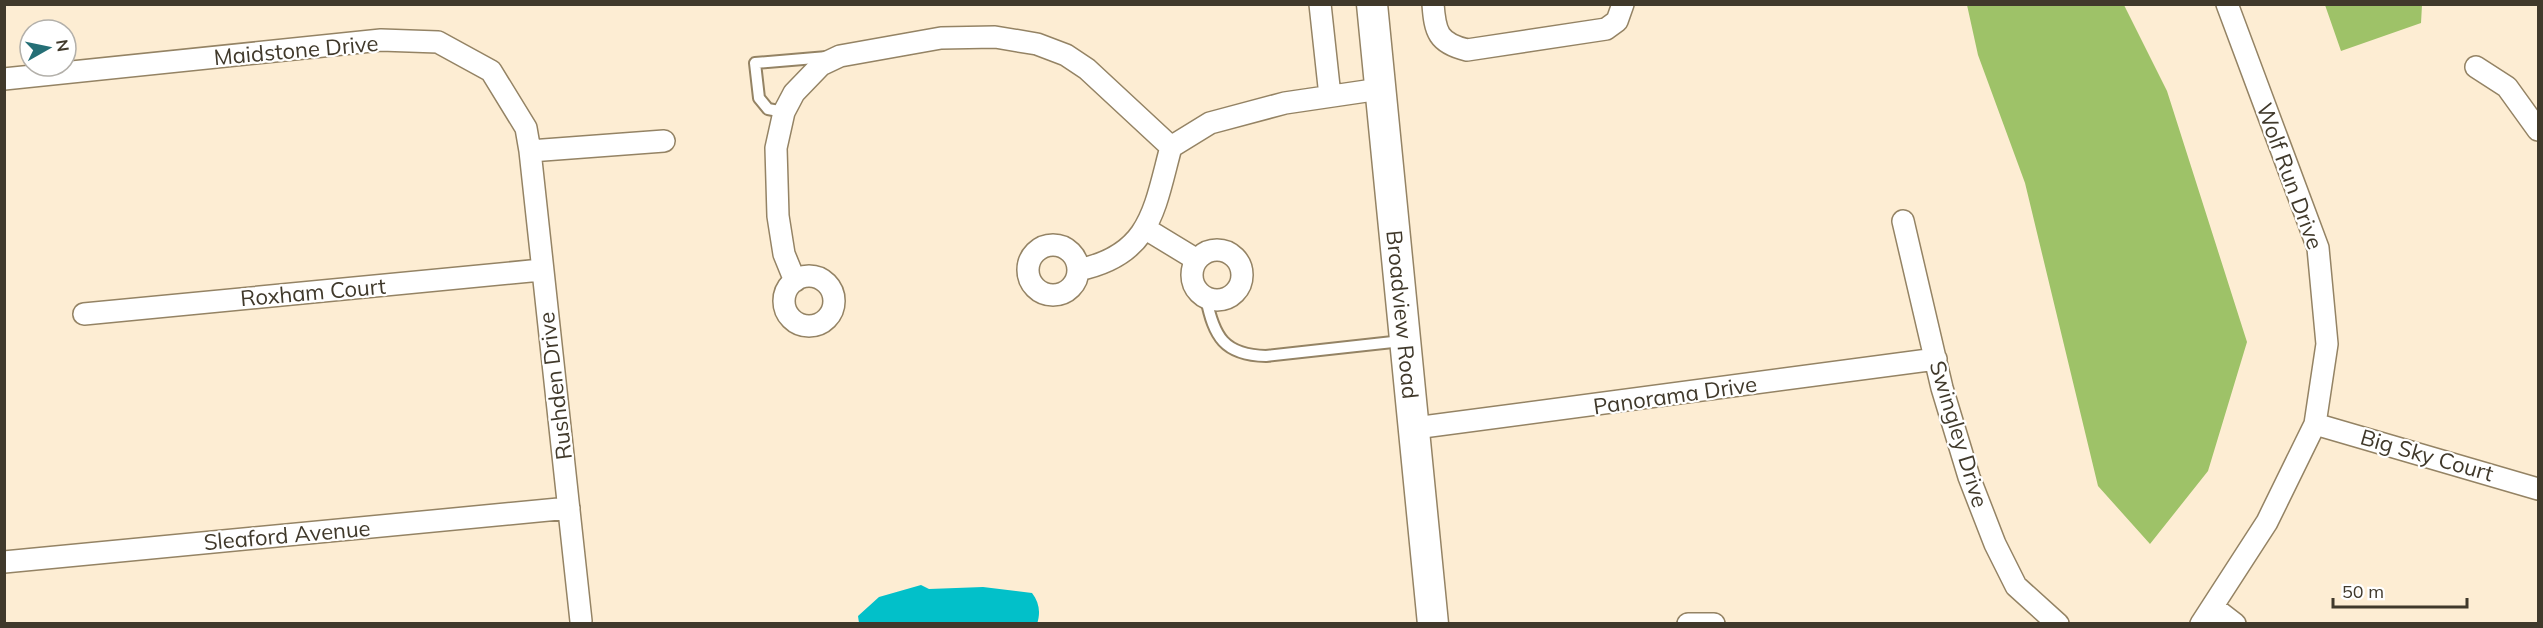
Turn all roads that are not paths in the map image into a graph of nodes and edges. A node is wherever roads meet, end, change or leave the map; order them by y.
1 (1320, 4) edge
2 (1372, 4) edge
3 (1433, 4) edge
4 (1623, 4) edge
5 (2227, 4) edge
6 (840, 56) junction
7 (2476, 67) dead end
8 (4, 79) edge
9 (1380, 89) junction
10 (1330, 96) junction
11 (784, 112) junction
12 (2538, 130) edge
13 (664, 141) dead end
14 (1171, 147) junction
15 (530, 151) junction
16 (1904, 221) dead end
17 (1146, 229) junction
18 (1197, 260) junction
19 (541, 270) junction
20 (1078, 270) dead end
21 (795, 281) dead end
22 (1206, 298) junction
23 (84, 314) dead end
24 (1405, 341) junction
25 (1936, 359) junction
26 (2315, 424) junction
27 (1415, 428) junction
28 (2538, 489) edge
29 (569, 508) junction
30 (4, 562) edge
31 (2207, 615) edge
32 (581, 621) dead end
33 (1432, 624) edge
34 (1688, 624) edge
35 (1714, 624) edge
36 (2058, 624) edge
37 (2235, 624) edge

1 - 10 street
2 - 9 street, Broadview Road
3 - 4 street
5 - 26 street, Wolf Run Drive
6 - 11 street
6 - 11 lane
6 - 14 street
7 - 12 street
8 - 15 street, Maidstone Drive
9 - 10 street
9 - 24 street, Broadview Road
10 - 14 street
11 - 21 street
13 - 15 street
14 - 17 street
15 - 19 street, Rushden Drive
16 - 25 street, Swingley Drive
17 - 18 street
17 - 20 street
18 - 22 street
18 - 22 street
19 - 23 street, Roxham Court
19 - 29 street, Rushden Drive
22 - 24 lane
24 - 27 street, Broadview Road
25 - 27 street, Panorama Drive
25 - 36 street, Swingley Drive
26 - 28 street, Big Sky Court
26 - 31 street, Wolf Run Drive
27 - 33 street, Broadview Road
29 - 30 street, Sleaford Avenue
29 - 32 street, Rushden Drive
31 - 37 street
34 - 35 street

